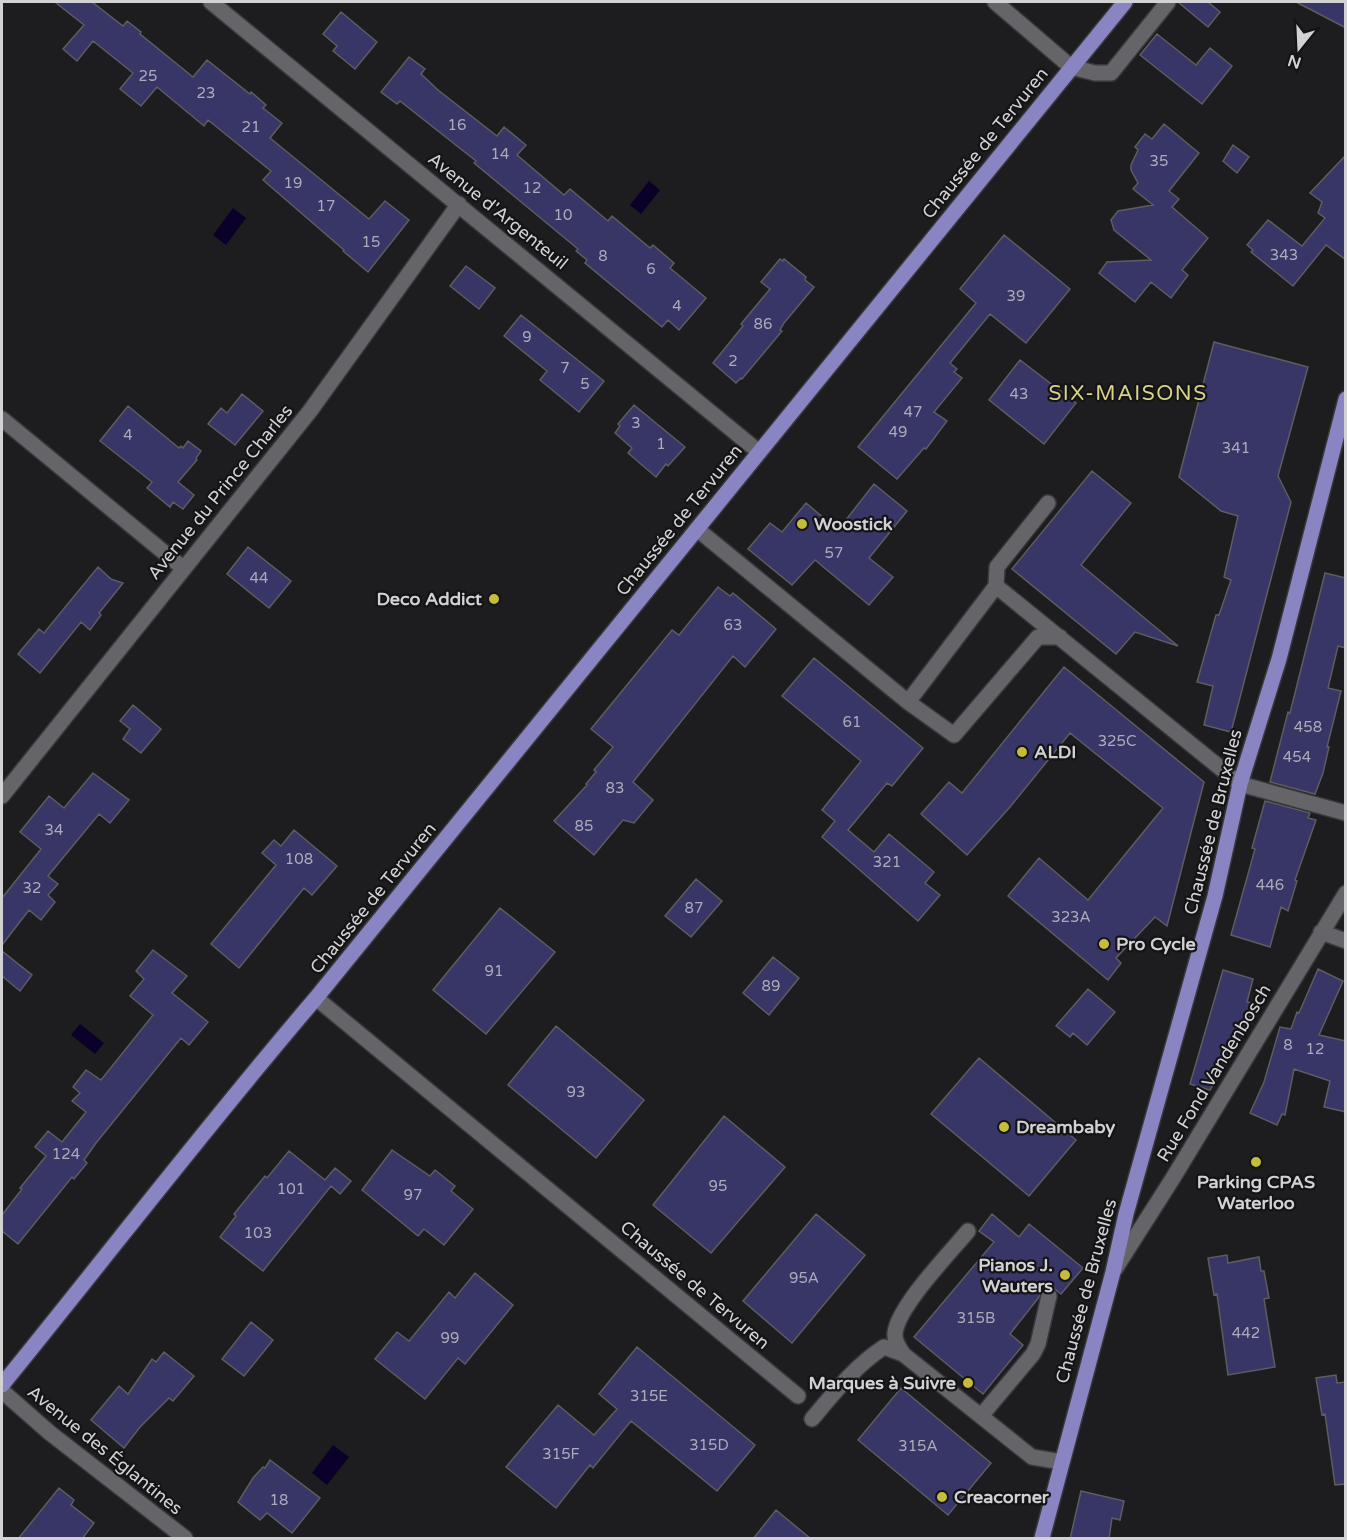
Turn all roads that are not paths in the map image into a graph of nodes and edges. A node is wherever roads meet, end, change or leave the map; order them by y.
1 (995, 2) edge
2 (1125, 2) edge
3 (1168, 2) edge
4 (219, 4) edge
5 (1071, 67) junction
6 (459, 204) junction
7 (1346, 399) edge
8 (2, 419) edge
9 (759, 452) junction
10 (1048, 502) dead end
11 (697, 529) junction
12 (183, 568) junction
13 (996, 586) junction
14 (1060, 637) junction
15 (908, 702) junction
16 (1240, 784) junction
17 (2, 796) edge
18 (1346, 813) edge
19 (1346, 893) edge
20 (1321, 932) junction
21 (1346, 941) edge
22 (316, 998) junction
23 (968, 1231) dead end
24 (1113, 1272) junction
25 (1049, 1296) dead end
26 (903, 1354) junction
27 (2, 1385) edge
28 (2, 1391) edge
29 (798, 1396) dead end
30 (981, 1416) junction
31 (812, 1419) dead end
32 (1062, 1462) junction
33 (185, 1539) edge
34 (1042, 1539) edge

1 - 5 street
2 - 5 main road, Chaussée de Tervuren
3 - 5 street, Chaussée de Tervuren
4 - 6 street, Avenue d'Argenteuil
5 - 9 main road, Chaussée de Tervuren
6 - 9 street, Avenue d'Argenteuil
6 - 12 street, Avenue du Prince Charles
7 - 16 main road, Chaussée de Bruxelles
8 - 12 street
9 - 11 main road, Chaussée de Tervuren
10 - 13 street
11 - 15 street
11 - 22 main road, Chaussée de Tervuren
12 - 17 street, Avenue du Prince Charles
13 - 14 street
13 - 15 street
14 - 15 street
14 - 16 street
16 - 18 street
16 - 24 main road, Chaussée de Bruxelles
19 - 20 street, Rue Fond Vandenbosch
20 - 21 street
20 - 24 street, Rue Fond Vandenbosch
22 - 27 main road, Chaussée de Tervuren
22 - 29 street, Chaussée de Tervuren
23 - 26 street
24 - 32 main road, Chaussée de Bruxelles
25 - 30 street, Chaussée de Bruxelles
26 - 30 street
26 - 31 street
28 - 33 street, Avenue des Églantines
30 - 32 street
32 - 34 main road, Chaussée de Bruxelles

